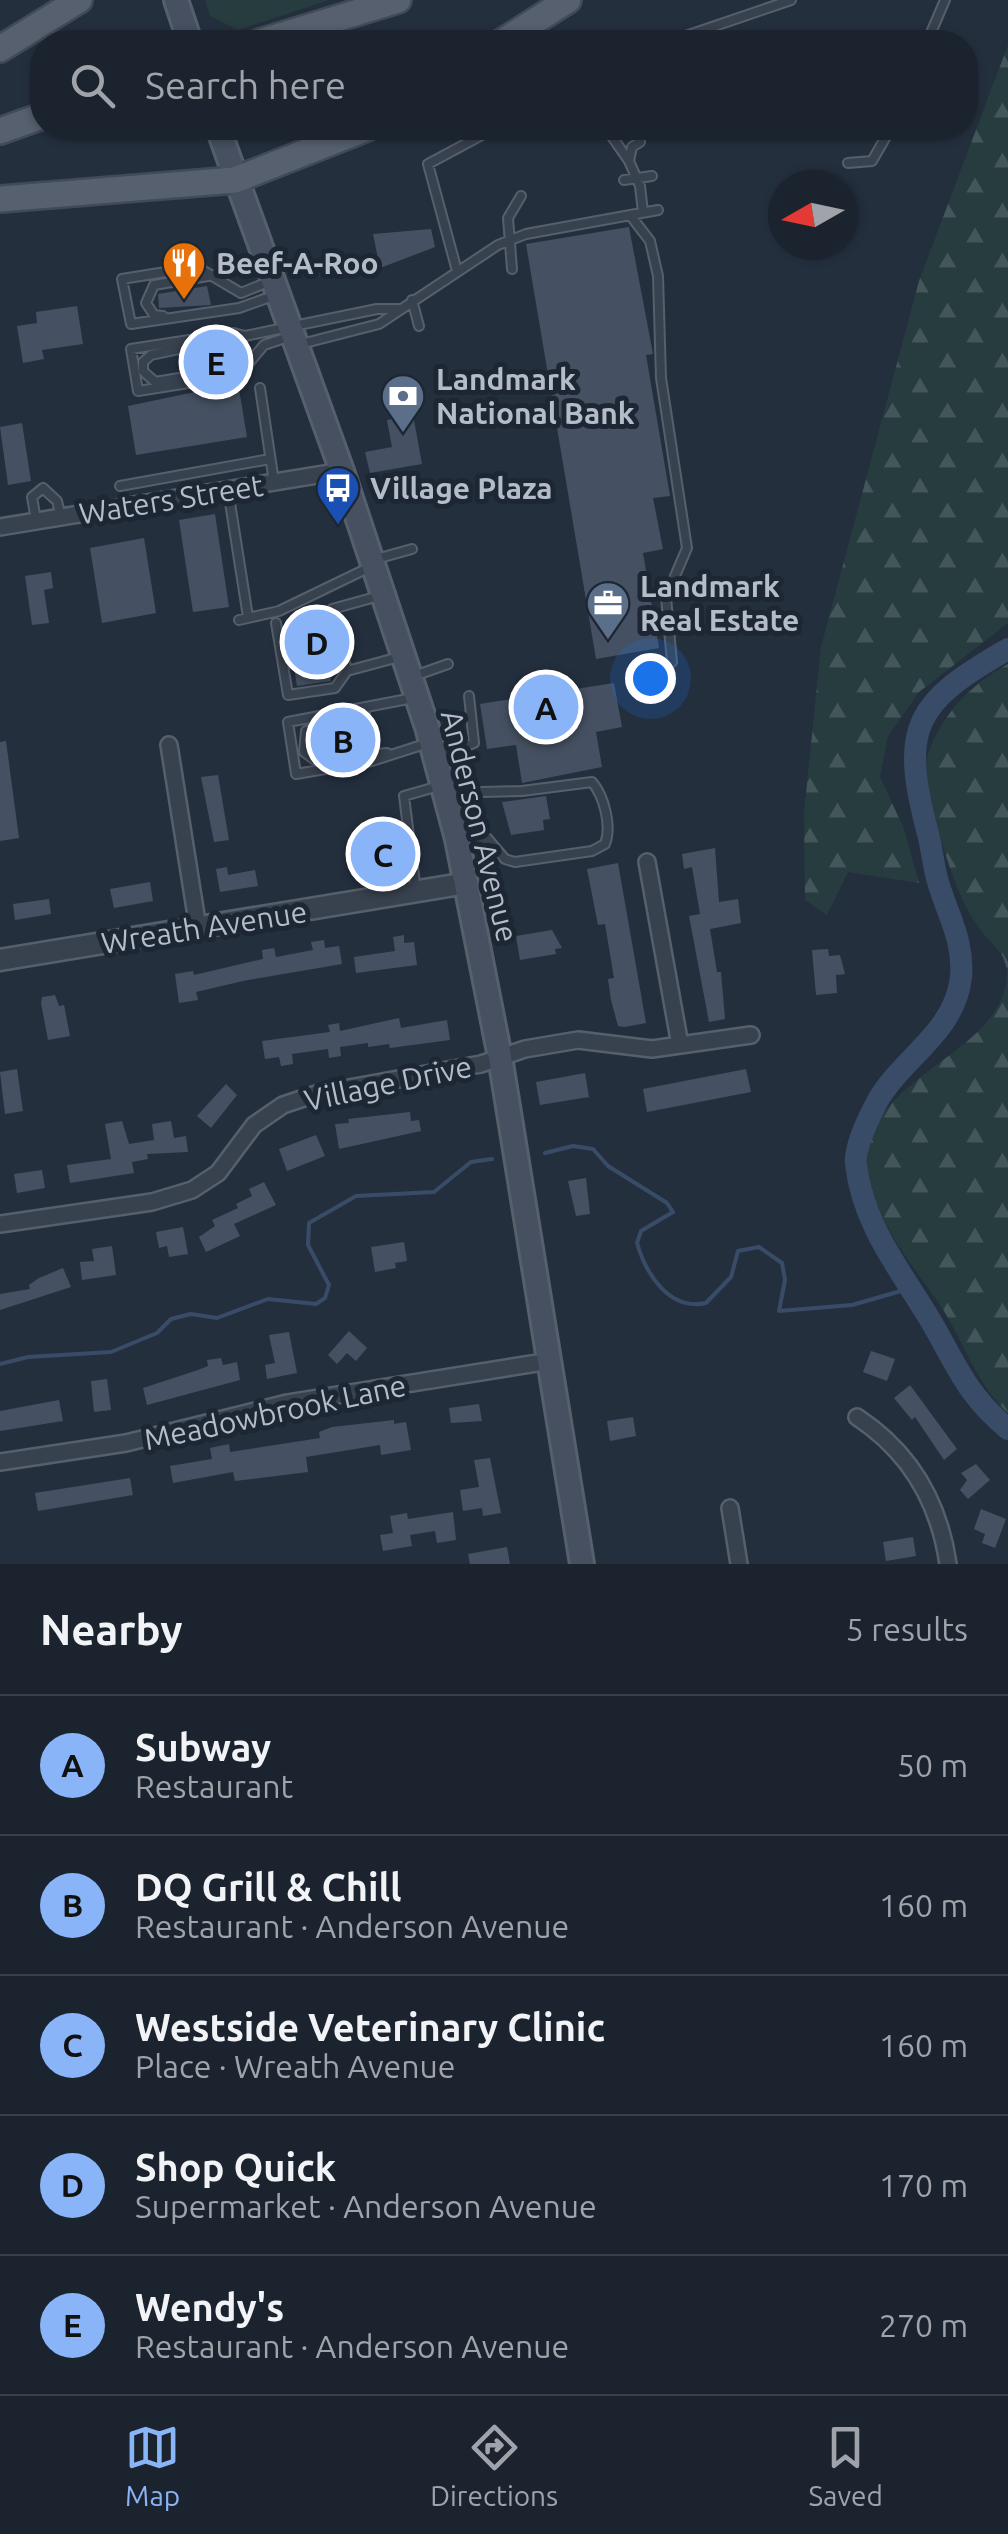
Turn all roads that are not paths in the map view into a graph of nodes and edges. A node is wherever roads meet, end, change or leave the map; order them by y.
1 (79, 0) edge
2 (176, 0) edge
3 (398, 0) edge
4 (568, 0) edge
5 (792, 0) edge
6 (944, 0) edge
7 (32, 30) edge
8 (186, 30) edge
9 (299, 30) edge
10 (521, 30) edge
11 (703, 30) edge
12 (932, 30) edge
13 (30, 31) edge
14 (0, 50) edge
15 (30, 120) edge
16 (0, 131) edge
17 (222, 140) edge
18 (337, 140) edge
19 (473, 140) edge
20 (614, 140) edge
21 (884, 140) edge
22 (640, 142) dead end
23 (628, 160) junction
24 (848, 163) dead end
25 (652, 176) dead end
26 (638, 178) junction
27 (235, 180) junction
28 (624, 180) dead end
29 (521, 196) dead end
30 (0, 199) edge
31 (658, 210) dead end
32 (643, 212) junction
33 (630, 215) junction
34 (510, 240) junction
35 (512, 269) dead end
36 (457, 271) junction
37 (214, 275) junction
38 (275, 287) junction
39 (412, 300) junction
40 (228, 309) junction
41 (399, 309) junction
42 (419, 326) dead end
43 (293, 335) junction
44 (245, 336) junction
45 (248, 367) junction
46 (260, 388) dead end
47 (270, 460) junction
48 (342, 471) junction
49 (274, 482) junction
50 (120, 486) dead end
51 (228, 490) junction
52 (61, 517) junction
53 (36, 521) junction
54 (0, 527) edge
55 (412, 548) dead end
56 (372, 563) junction
57 (383, 595) junction
58 (276, 622) dead end
59 (672, 662) dead end
60 (448, 664) dead end
61 (347, 671) junction
62 (410, 676) junction
63 (470, 696) dead end
64 (373, 709) junction
65 (169, 745) dead end
66 (433, 749) junction
67 (392, 753) junction
68 (444, 789) junction
69 (457, 839) junction
70 (648, 862) dead end
71 (467, 883) junction
72 (416, 892) junction
73 (198, 928) junction
74 (0, 960) edge
75 (751, 1035) dead end
76 (680, 1045) junction
77 (500, 1057) junction
78 (0, 1224) edge
79 (550, 1362) junction
80 (858, 1417) dead end
81 (0, 1462) edge
82 (730, 1508) dead end
83 (582, 1564) edge
84 (739, 1564) edge
85 (948, 1564) edge

1 - 7 main road
2 - 8 main road
3 - 9 main road
4 - 10 main road
5 - 11 lane
6 - 12 lane
13 - 14 main road
15 - 16 main road
17 - 27 main road, Anderson Avenue
18 - 27 main road
19 - 36 lane
20 - 23 lane
21 - 24 lane
22 - 23 lane
23 - 26 lane
25 - 26 lane
26 - 28 lane
26 - 32 lane
27 - 30 main road
27 - 38 main road, Anderson Avenue
29 - 34 lane
31 - 32 lane
32 - 33 lane
33 - 34 lane
33 - 59 lane
34 - 35 lane
34 - 36 lane
36 - 39 lane
37 - 38 lane
37 - 40 lane
37 - 40 lane
38 - 40 lane
38 - 43 main road, Anderson Avenue
39 - 41 lane
39 - 42 lane
41 - 43 lane
41 - 43 lane
43 - 44 lane
43 - 45 lane
43 - 48 main road, Anderson Avenue
44 - 45 lane
44 - 45 lane
46 - 47 lane
47 - 49 lane
47 - 50 lane
48 - 49 street, Waters Street
48 - 56 main road, Anderson Avenue
49 - 51 street, Waters Street
51 - 52 street, Waters Street
51 - 56 lane
52 - 53 street, Waters Street
52 - 53 lane
53 - 54 street, Waters Street
55 - 56 lane
56 - 57 main road, Anderson Avenue
57 - 61 lane
57 - 62 main road, Anderson Avenue
58 - 61 lane
60 - 62 lane
61 - 62 lane
62 - 64 lane
62 - 66 main road, Anderson Avenue
63 - 66 lane
64 - 67 lane
64 - 67 lane
65 - 73 street
66 - 67 lane
66 - 68 main road, Anderson Avenue
68 - 69 main road, Anderson Avenue
68 - 69 lane
68 - 72 lane
69 - 71 main road, Anderson Avenue
70 - 76 street
71 - 72 street, Wreath Avenue
71 - 77 main road, Anderson Avenue
72 - 73 street, Wreath Avenue
73 - 74 street, Wreath Avenue
75 - 76 street, Village Drive
76 - 77 street, Village Drive
77 - 78 street, Village Drive
77 - 79 main road, Anderson Avenue
79 - 81 street, Meadowbrook Lane
79 - 83 main road, Anderson Avenue
80 - 85 street
82 - 84 street

